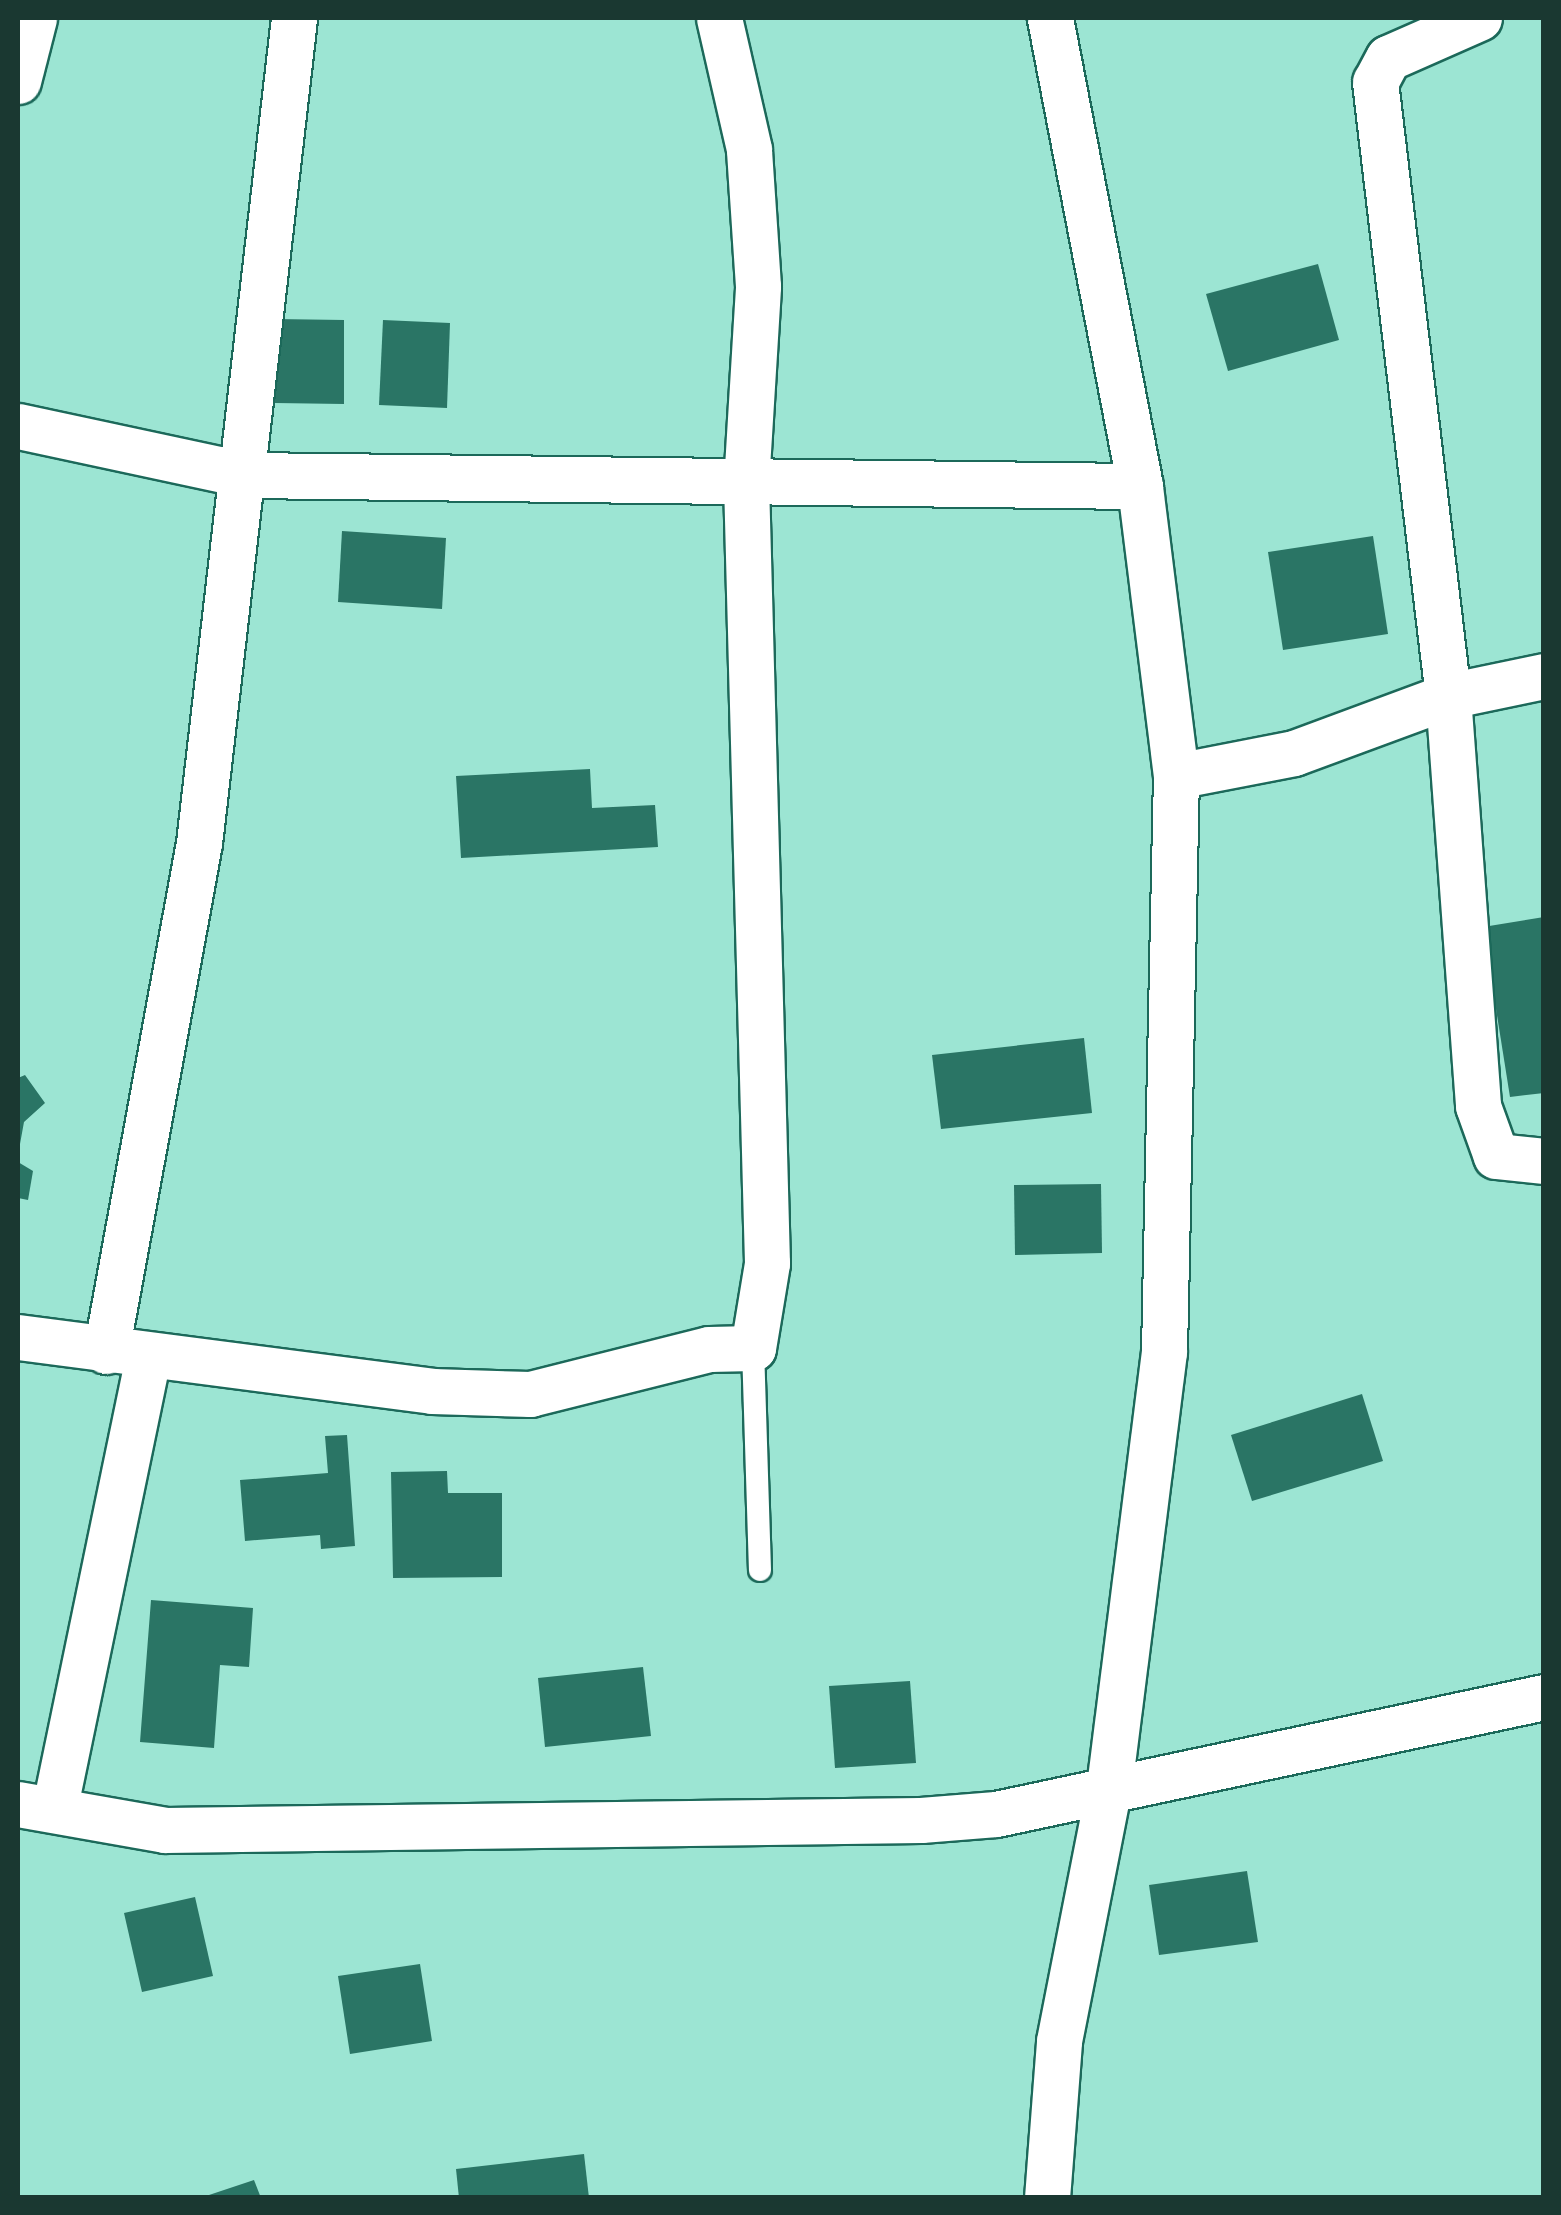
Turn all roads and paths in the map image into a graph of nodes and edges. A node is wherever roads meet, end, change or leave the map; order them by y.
1 (34, 18) edge
2 (294, 18) edge
3 (718, 18) edge
4 (1050, 18) edge
5 (1479, 18) edge
6 (18, 80) edge
7 (18, 426) edge
8 (247, 475) junction
9 (746, 484) junction
10 (1140, 486) junction
11 (1544, 676) edge
12 (1448, 696) junction
13 (1176, 776) junction
14 (1544, 1161) edge
15 (18, 1337) edge
16 (753, 1348) junction
17 (127, 1354) junction
18 (760, 1570) dead end
19 (1544, 1697) edge
20 (1108, 1787) junction
21 (36, 1805) edge
22 (1047, 2198) edge

1 - 6 street
2 - 8 street
3 - 9 street
4 - 10 street
5 - 12 street
7 - 8 street
8 - 9 street
8 - 17 street
9 - 10 street
9 - 16 street
10 - 13 street
11 - 12 street
12 - 13 street
12 - 14 street
13 - 20 street
15 - 17 street
16 - 17 street
16 - 18 lane
17 - 21 street
19 - 20 street
20 - 21 street
20 - 22 street

